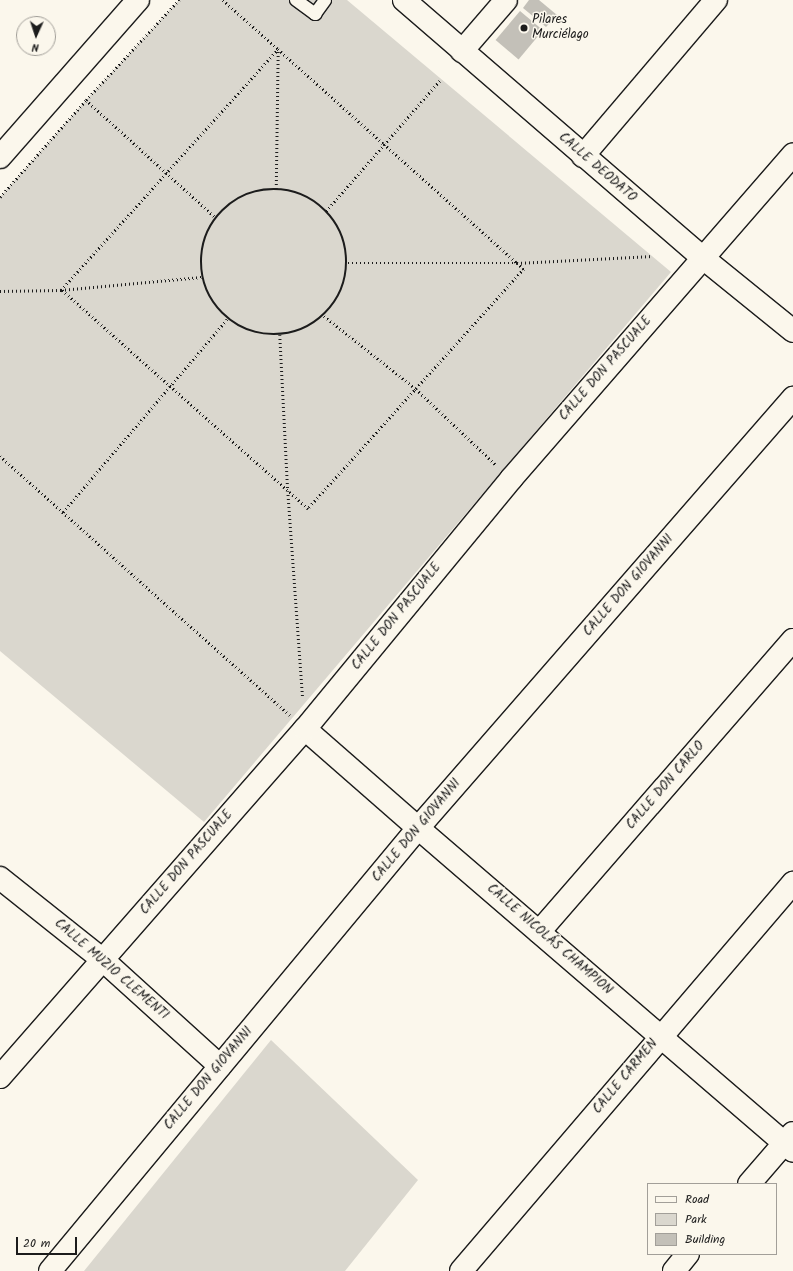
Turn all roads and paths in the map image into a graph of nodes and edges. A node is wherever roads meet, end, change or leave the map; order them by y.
1 (138, 0) edge
2 (179, 0) edge
3 (222, 0) edge
4 (296, 0) edge
5 (325, 0) edge
6 (404, 0) edge
7 (506, 0) edge
8 (716, 0) edge
9 (278, 49) junction
10 (462, 51) junction
11 (441, 79) dead end
12 (86, 100) junction
13 (384, 144) junction
14 (793, 155) edge
15 (583, 156) junction
16 (0, 157) edge
17 (167, 173) junction
18 (276, 188) junction
19 (0, 197) edge
20 (326, 211) junction
21 (216, 217) junction
22 (653, 256) dead end
23 (703, 258) junction
24 (348, 263) junction
25 (518, 263) junction
26 (201, 278) junction
27 (61, 290) junction
28 (0, 291) edge
29 (324, 316) junction
30 (226, 319) junction
31 (793, 331) edge
32 (280, 336) junction
33 (170, 386) junction
34 (416, 389) junction
35 (793, 398) edge
36 (0, 456) edge
37 (511, 479) junction
38 (288, 491) junction
39 (63, 512) junction
40 (793, 640) edge
41 (306, 729) junction
42 (418, 828) junction
43 (0, 878) edge
44 (793, 883) edge
45 (539, 932) junction
46 (102, 960) junction
47 (660, 1037) junction
48 (220, 1066) junction
49 (0, 1077) edge
50 (790, 1142) edge
51 (750, 1183) edge
52 (687, 1255) edge
53 (50, 1271) edge
54 (461, 1271) edge
55 (674, 1271) edge

1 - 16 street
2 - 12 path
3 - 9 path
4 - 5 lane
6 - 10 street, CALLE DEODATO
7 - 10 street
8 - 15 street
9 - 13 path
9 - 17 path
9 - 18 path
10 - 15 street, CALLE DEODATO
11 - 13 path
12 - 17 path
12 - 19 path
13 - 20 path
13 - 25 path
14 - 23 street, CALLE DON PASCUALE
15 - 23 street, CALLE DEODATO
17 - 21 path
17 - 27 path
18 - 20 path
18 - 21 path
20 - 24 path
21 - 26 path
22 - 25 path
23 - 31 street, CALLE DEODATO
23 - 37 street, CALLE DON PASCUALE
24 - 25 path
24 - 29 path
25 - 34 path
26 - 27 path
26 - 30 path
27 - 28 path
27 - 33 path
29 - 32 path
29 - 34 path
30 - 32 path
30 - 33 path
32 - 38 path
33 - 38 path
33 - 39 path
34 - 37 path
34 - 38 path
35 - 42 street, CALLE DON GIOVANNI
36 - 39 path
37 - 41 street, CALLE DON PASCUALE
38 - 41 path
39 - 41 path
40 - 45 street, CALLE DON CARLO
41 - 42 street, CALLE NICOLÁS CHAMPION
41 - 46 street, CALLE DON PASCUALE
42 - 45 street, CALLE NICOLÁS CHAMPION
42 - 48 street, CALLE DON GIOVANNI
43 - 46 street, CALLE MUZIO CLEMENTI
44 - 47 street, CALLE CARMEN
45 - 47 street, CALLE NICOLÁS CHAMPION
46 - 48 street, CALLE MUZIO CLEMENTI
46 - 49 street, CALLE DON PASCUALE
47 - 50 street, CALLE NICOLÁS CHAMPION
47 - 54 street, CALLE CARMEN
48 - 53 street, CALLE DON GIOVANNI
50 - 51 street
52 - 55 street

